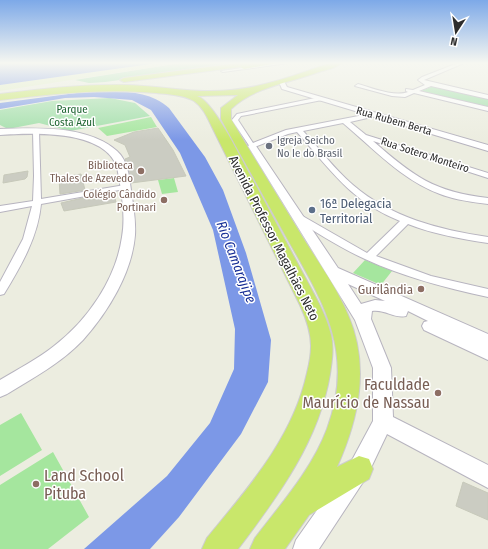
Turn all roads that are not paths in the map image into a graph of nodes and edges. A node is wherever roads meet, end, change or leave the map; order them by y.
1 (51, 89) edge
2 (75, 89) edge
3 (121, 89) edge
4 (145, 89) joint
5 (253, 89) edge
6 (256, 89) edge
7 (286, 89) edge
8 (369, 89) edge
9 (421, 89) edge
10 (451, 89) edge
11 (408, 90) joint
12 (416, 91) junction
13 (174, 92) junction
14 (392, 94) junction
15 (0, 95) edge
16 (488, 97) edge
17 (320, 99) junction
18 (217, 108) junction
19 (488, 109) edge
20 (374, 115) junction
21 (345, 121) junction
22 (299, 130) junction
23 (36, 131) junction
24 (0, 132) edge
25 (363, 135) junction
26 (488, 148) edge
27 (253, 153) junction
28 (488, 176) edge
29 (125, 187) junction
30 (488, 201) edge
31 (36, 203) junction
32 (0, 209) edge
33 (296, 216) junction
34 (406, 220) junction
35 (488, 240) edge
36 (369, 257) junction
37 (331, 271) junction
38 (0, 291) edge
39 (488, 293) edge
40 (363, 319) junction
41 (488, 341) edge
42 (488, 353) edge
43 (0, 389) edge
44 (383, 422) junction
45 (359, 469) junction
46 (488, 477) edge
47 (298, 505) junction
48 (218, 549) edge
49 (266, 549) edge
50 (305, 549) edge

1 - 15 main road
2 - 15 main road
3 - 4 main road
4 - 13 main road
5 - 13 main road
6 - 18 main road
7 - 17 street, Rua Rubem Berta
8 - 14 street
9 - 12 street
10 - 16 street
11 - 12 street
11 - 14 street
12 - 14 street
12 - 19 street
13 - 18 main road, Avenida Professor Magalhães Neto
17 - 20 street, Rua Rubem Berta
17 - 27 street, Avenida Professor Magalhães Neto
18 - 27 main road, Avenida Professor Magalhães Neto
18 - 48 main road, Avenida Professor Magalhães Neto
20 - 21 street
20 - 26 street, Rua Rubem Berta
21 - 22 street
21 - 25 street
22 - 27 street
22 - 34 street
23 - 24 street
23 - 29 street
23 - 31 street
25 - 28 street, Rua Sotero Monteiro
25 - 30 street
27 - 33 street, Avenida Professor Magalhães Neto
27 - 47 main road, Avenida Professor Magalhães Neto
29 - 31 street
29 - 43 street
31 - 32 street
31 - 38 street
33 - 36 street
33 - 37 street, Avenida Professor Magalhães Neto
34 - 35 street
34 - 36 street
36 - 39 street
37 - 40 street, Avenida Professor Magalhães Neto
37 - 41 street
40 - 42 street
40 - 44 street, Avenida Professor Magalhães Neto
44 - 45 street, Avenida Professor Magalhães Neto
44 - 46 street
45 - 47 main road
45 - 50 street, Avenida Professor Magalhães Neto
47 - 49 main road, Avenida Professor Magalhães Neto

